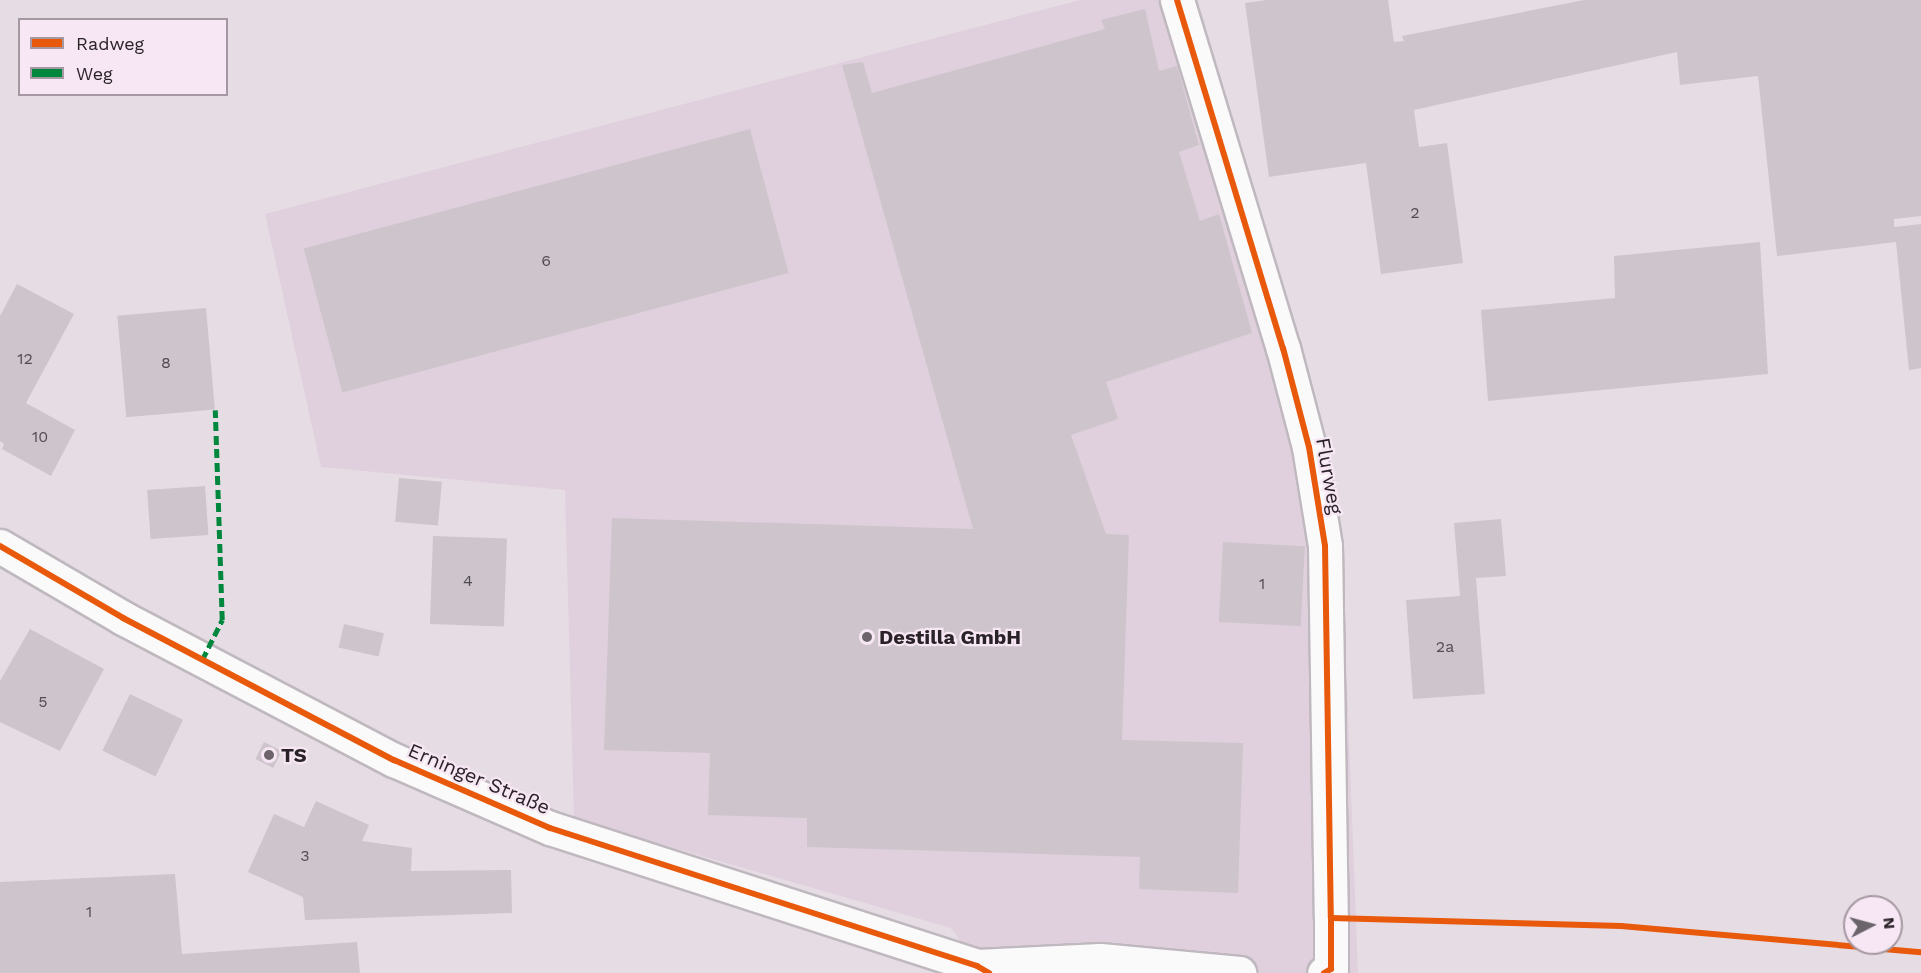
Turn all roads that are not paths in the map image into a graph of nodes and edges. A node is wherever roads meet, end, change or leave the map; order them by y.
1 (1177, 0) edge
2 (0, 546) edge
3 (982, 971) edge
4 (1239, 973) edge
5 (1324, 973) edge

1 - 5 street, Flurweg
2 - 3 street, Erninger Straße
3 - 4 street

